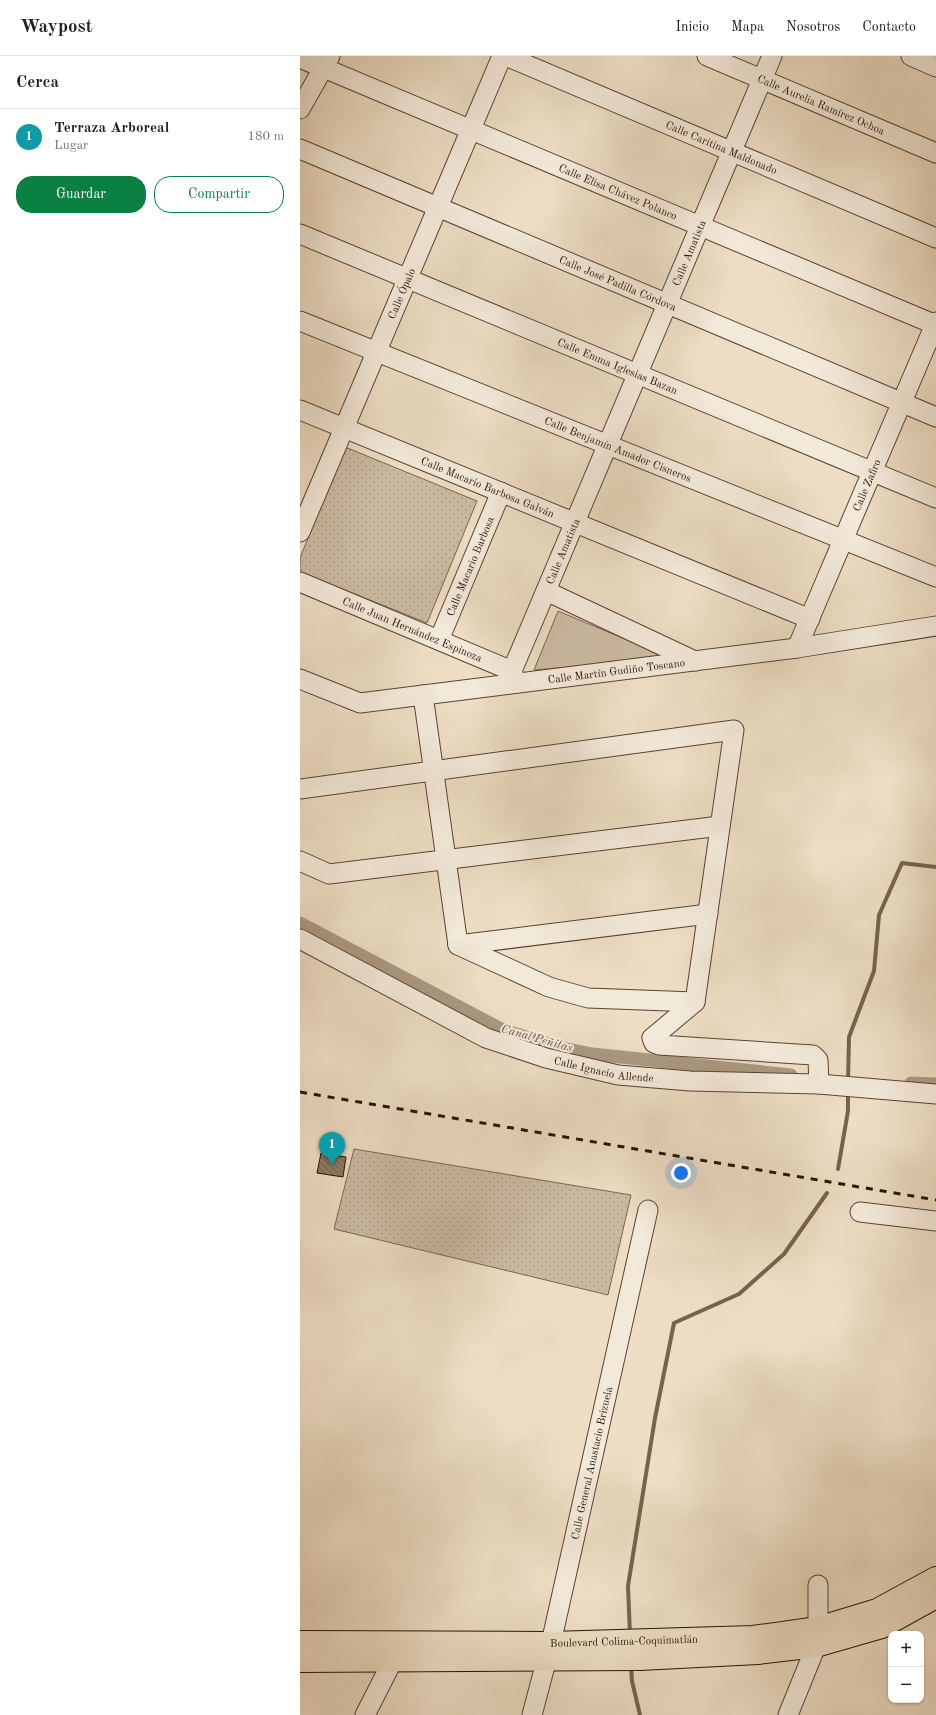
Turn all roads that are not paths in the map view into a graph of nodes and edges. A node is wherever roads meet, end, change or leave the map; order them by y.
1 (502, 56) edge
2 (506, 56) edge
3 (707, 56) edge
4 (772, 56) edge
5 (911, 56) edge
6 (300, 58) edge
7 (327, 62) edge
8 (936, 67) edge
9 (762, 80) junction
10 (300, 109) edge
11 (471, 130) junction
12 (300, 149) edge
13 (732, 152) junction
14 (936, 153) edge
15 (438, 207) junction
16 (700, 226) junction
17 (300, 234) edge
18 (936, 238) edge
19 (408, 278) junction
20 (668, 304) junction
21 (300, 321) edge
22 (936, 324) edge
23 (376, 352) junction
24 (638, 374) junction
25 (902, 403) junction
26 (300, 410) edge
27 (936, 417) edge
28 (344, 428) junction
29 (608, 445) junction
30 (872, 472) junction
31 (501, 492) junction
32 (936, 498) edge
33 (306, 503) edge
34 (575, 523) junction
35 (300, 532) edge
36 (843, 540) junction
37 (936, 577) edge
38 (300, 582) edge
39 (546, 591) junction
40 (810, 619) junction
41 (936, 626) edge
42 (439, 640) junction
43 (797, 648) junction
44 (695, 661) junction
45 (514, 677) junction
46 (300, 679) edge
47 (423, 695) junction
48 (434, 771) junction
49 (300, 789) edge
50 (720, 826) junction
51 (446, 860) junction
52 (300, 861) edge
53 (708, 914) junction
54 (300, 940) edge
55 (458, 945) junction
56 (695, 1002) junction
57 (825, 1085) junction
58 (936, 1094) edge
59 (648, 1210) dead end
60 (860, 1212) dead end
61 (936, 1221) edge
62 (936, 1578) edge
63 (818, 1585) dead end
64 (936, 1597) edge
65 (817, 1637) junction
66 (300, 1642) edge
67 (549, 1652) junction
68 (393, 1660) junction
69 (300, 1661) edge
70 (365, 1715) edge
71 (532, 1715) edge
72 (788, 1715) edge

1 - 11 street, Calle Ópalo
2 - 13 street, Calle Caritina Maldonado
3 - 9 street, Calle Aurelia Ramírez Ochoa
4 - 9 street, Calle Amatista
5 - 8 street
6 - 7 street, Calle Elisa Chávez Polanco
7 - 10 street
7 - 11 street, Calle Elisa Chávez Polanco
9 - 13 street, Calle Amatista
9 - 14 street, Calle Aurelia Ramírez Ochoa
11 - 15 street, Calle Ópalo
11 - 16 street, Calle Elisa Chávez Polanco
12 - 15 street, Calle José Padilla Córdova
13 - 16 street, Calle Amatista
13 - 18 street, Calle Caritina Maldonado
15 - 19 street, Calle Ópalo
15 - 20 street, Calle José Padilla Córdova
16 - 20 street, Calle Amatista
16 - 22 street, Calle Elisa Chávez Polanco
17 - 19 street, Calle Emma Iglesias Bazan
19 - 23 street, Calle Ópalo
19 - 24 street, Calle Emma Iglesias Bazan
20 - 24 street, Calle Amatista
20 - 25 street, Calle José Padilla Córdova
21 - 23 street, Calle Benjamín Amador Cisneros
22 - 25 street, Calle Zafiro
23 - 28 street, Calle Ópalo
23 - 29 street, Calle Benjamín Amador Cisneros
24 - 29 street, Calle Amatista
24 - 30 street, Calle Emma Iglesias Bazan
25 - 27 street, Calle José Padilla Córdova
25 - 30 street, Calle Zafiro
26 - 28 street, Calle Macario Barbosa Galván
28 - 31 street, Calle Macario Barbosa Galván
28 - 33 street, Calle Ópalo
29 - 34 street, Calle Amatista
29 - 36 street, Calle Benjamín Amador Cisneros
30 - 32 street, Calle Emma Iglesias Bazan
30 - 36 street, Calle Zafiro
31 - 34 street, Calle Macario Barbosa Galván
31 - 42 street, Calle Macario Barbosa
33 - 35 street, Calle Ópalo
34 - 39 street, Calle Amatista
34 - 40 street, Calle Macario Barbosa Galván
36 - 37 street, Calle Benjamín Amador Cisneros
36 - 40 street, Calle Zafiro
38 - 42 street, Calle Juan Hernández Espinoza
39 - 44 street
39 - 45 street, Calle Amatista
40 - 43 street, Calle Zafiro
41 - 43 street, Calle Martín Gudiño Toscano
42 - 45 street, Calle Juan Hernández Espinoza
43 - 44 street, Calle Martín Gudiño Toscano
44 - 45 street, Calle Martín Gudiño Toscano
45 - 47 street, Calle Martín Gudiño Toscano
46 - 47 street, Calle Martín Gudiño Toscano
47 - 48 street
48 - 49 street
48 - 50 street
48 - 51 street
50 - 51 street
50 - 53 street
51 - 52 street
51 - 55 street
53 - 55 street
53 - 56 street
54 - 57 street, Calle Ignacio Allende
55 - 56 street
56 - 57 street
57 - 58 street, Calle Ignacio Allende
59 - 67 street, Calle General Anastacio Brizuela
60 - 61 street
62 - 65 main road, Boulevard Colima-Coquimatlán
63 - 65 street
64 - 65 main road, Boulevard Colima-Coquimatlán
65 - 67 main road, Boulevard Colima-Coquimatlán
65 - 72 street
66 - 67 main road, Boulevard Colima-Coquimatlán
67 - 68 main road, Boulevard Colima-Coquimatlán
67 - 71 street, Calle General Anastacio Brizuela
68 - 69 main road, Boulevard Colima-Coquimatlán
68 - 70 street

